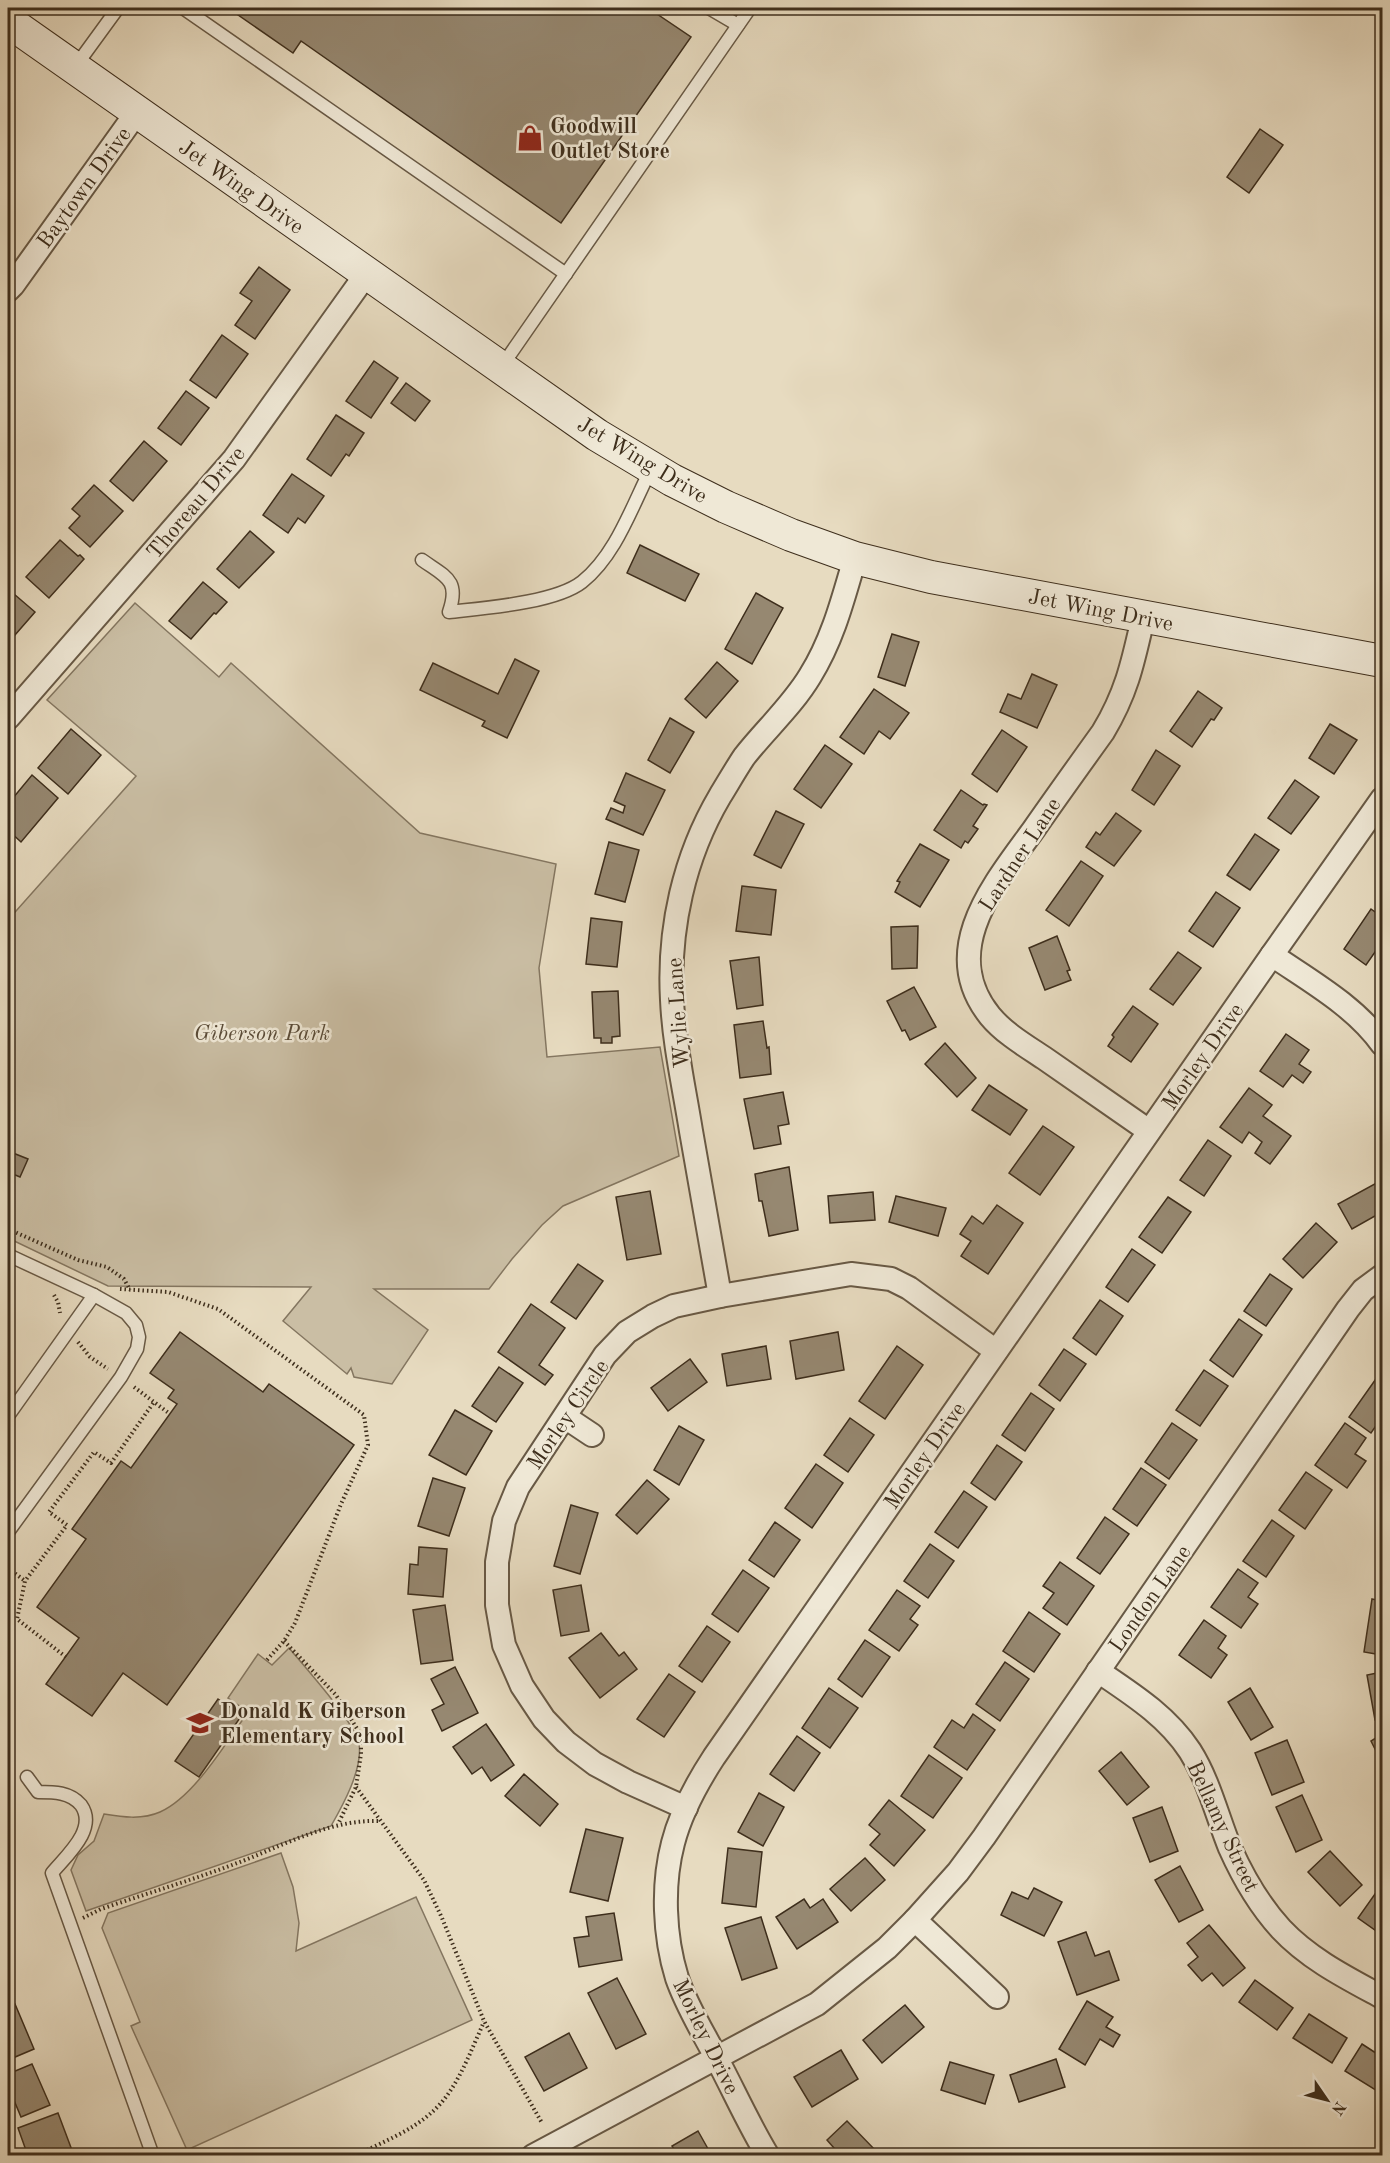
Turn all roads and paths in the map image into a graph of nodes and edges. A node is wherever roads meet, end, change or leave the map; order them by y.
1 (118, 8) edge
2 (183, 8) edge
3 (709, 8) edge
4 (750, 8) edge
5 (8, 21) edge
6 (738, 25) junction
7 (74, 68) junction
8 (137, 112) junction
9 (368, 273) junction
10 (566, 274) junction
11 (8, 290) edge
12 (501, 367) junction
13 (652, 468) junction
14 (855, 558) junction
15 (422, 560) dead end
16 (1143, 618) junction
17 (1383, 661) edge
18 (8, 718) edge
19 (1383, 799) edge
20 (1272, 955) junction
21 (1383, 1044) edge
22 (1149, 1131) junction
23 (8, 1229) edge
24 (8, 1255) edge
25 (1383, 1276) edge
26 (113, 1288) dead end
27 (130, 1290) junction
28 (52, 1293) dead end
29 (94, 1295) junction
30 (720, 1296) junction
31 (69, 1330) junction
32 (996, 1351) junction
33 (121, 1377) junction
34 (154, 1402) junction
35 (170, 1414) dead end
36 (8, 1416) edge
37 (565, 1417) junction
38 (592, 1435) dead end
39 (8, 1532) edge
40 (8, 1568) edge
41 (25, 1581) junction
42 (284, 1641) junction
43 (66, 1657) dead end
44 (266, 1661) dead end
45 (1098, 1671) junction
46 (27, 1777) dead end
47 (356, 1786) junction
48 (686, 1808) junction
49 (380, 1821) junction
50 (338, 1824) junction
51 (78, 1907) dead end
52 (83, 1918) junction
53 (915, 1920) junction
54 (87, 1929) dead end
55 (997, 1997) dead end
56 (1383, 1997) edge
57 (484, 2021) junction
58 (716, 2058) junction
59 (542, 2123) dead end
60 (153, 2156) edge
61 (355, 2156) edge
62 (533, 2156) edge
63 (768, 2156) edge

1 - 7 lane
2 - 10 lane
3 - 6 lane
4 - 6 lane
5 - 7 main road, Jet Wing Drive
6 - 10 lane
7 - 8 main road, Jet Wing Drive
8 - 9 main road, Jet Wing Drive
8 - 11 street, Baytown Drive
9 - 12 main road, Jet Wing Drive
9 - 18 street, Thoreau Drive
10 - 12 lane
12 - 13 main road, Jet Wing Drive
13 - 14 main road, Jet Wing Drive
13 - 15 lane
14 - 16 main road, Jet Wing Drive
14 - 30 street, Wylie Lane
16 - 17 main road, Jet Wing Drive
16 - 22 street, Lardner Lane
19 - 20 street, Morley Drive
20 - 21 street
20 - 22 street, Morley Drive
22 - 32 street, Morley Drive
23 - 27 path
24 - 29 lane
25 - 45 street, London Lane
26 - 27 path
27 - 42 path
28 - 31 path
29 - 31 lane
29 - 33 lane
30 - 32 street, Morley Circle
30 - 37 street, Morley Circle
31 - 33 path
31 - 36 lane
32 - 48 street, Morley Drive
33 - 34 path
33 - 39 lane
34 - 35 path
34 - 41 path
37 - 38 street
37 - 48 street, Morley Circle
40 - 41 path
41 - 43 path
42 - 44 path
42 - 47 path
45 - 53 street, London Lane
45 - 56 street, Bellamy Street
46 - 60 lane
47 - 49 path
47 - 50 path
48 - 58 street, Morley Drive
49 - 50 path
49 - 57 path
50 - 52 path
51 - 52 path
52 - 54 path
53 - 55 street
53 - 58 street, London Lane
57 - 59 path
57 - 61 path
58 - 62 street, London Lane
58 - 63 street, Morley Drive

